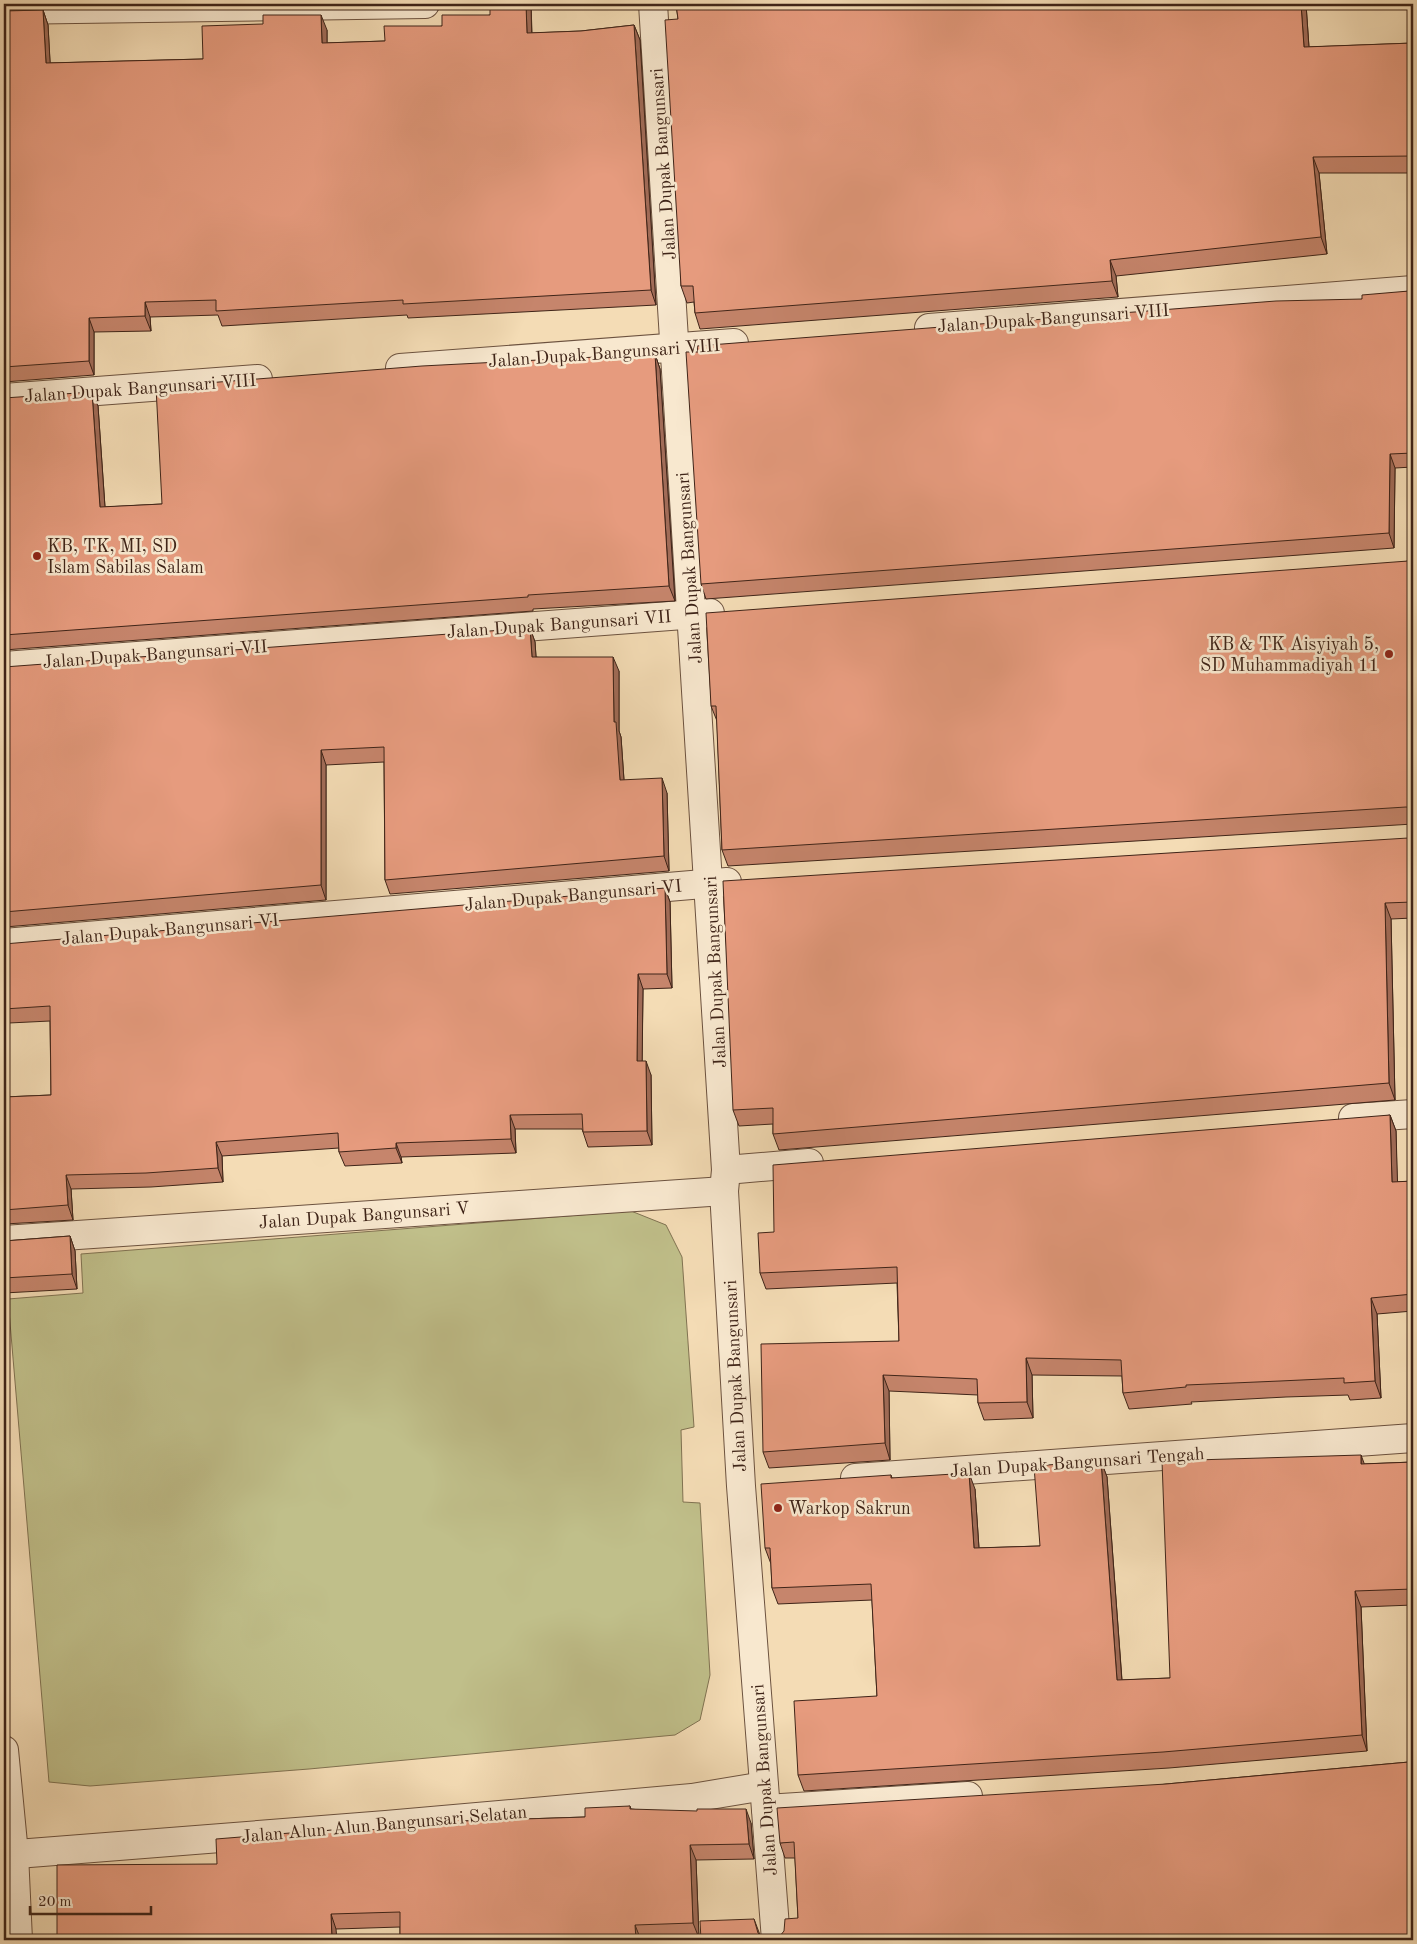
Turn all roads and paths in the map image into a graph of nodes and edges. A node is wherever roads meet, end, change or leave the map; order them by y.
1 (425, 4) edge
2 (652, 4) edge
3 (4, 10) edge
4 (1413, 290) edge
5 (901, 330) edge
6 (763, 341) edge
7 (674, 348) junction
8 (378, 370) edge
9 (280, 378) edge
10 (4, 398) edge
11 (731, 611) edge
12 (692, 614) junction
13 (4, 666) edge
14 (749, 881) edge
15 (709, 883) junction
16 (4, 943) edge
17 (1413, 1114) edge
18 (1334, 1120) edge
19 (835, 1161) edge
20 (725, 1180) junction
21 (4, 1240) edge
22 (1413, 1438) edge
23 (830, 1480) edge
24 (4, 1750) edge
25 (992, 1794) edge
26 (765, 1797) junction
27 (9, 1854) edge
28 (18, 1940) edge
29 (776, 1940) edge

1 - 3 street
2 - 7 street, Jalan Dupak Bangunsari
4 - 5 street, Jalan Dupak Bangunsari VIII
6 - 7 street, Jalan Dupak Bangunsari VIII
7 - 8 street, Jalan Dupak Bangunsari VIII
7 - 12 street, Jalan Dupak Bangunsari
9 - 10 street, Jalan Dupak Bangunsari VIII
11 - 12 street, Jalan Dupak Bangunsari VII
12 - 13 street, Jalan Dupak Bangunsari VII
12 - 15 street, Jalan Dupak Bangunsari
14 - 15 street, Jalan Dupak Bangunsari VI
15 - 16 street, Jalan Dupak Bangunsari VI
15 - 20 street, Jalan Dupak Bangunsari
17 - 18 street
19 - 20 street, Jalan Dupak Bangunsari V
20 - 21 street, Jalan Dupak Bangunsari V
20 - 26 street, Jalan Dupak Bangunsari
22 - 23 street, Jalan Dupak Bangunsari Tengah
24 - 27 street
25 - 26 street, Jalan Alun-Alun Bangunsari Selatan
26 - 27 street, Jalan Alun-Alun Bangunsari Selatan
26 - 29 street, Jalan Dupak Bangunsari
27 - 28 street

